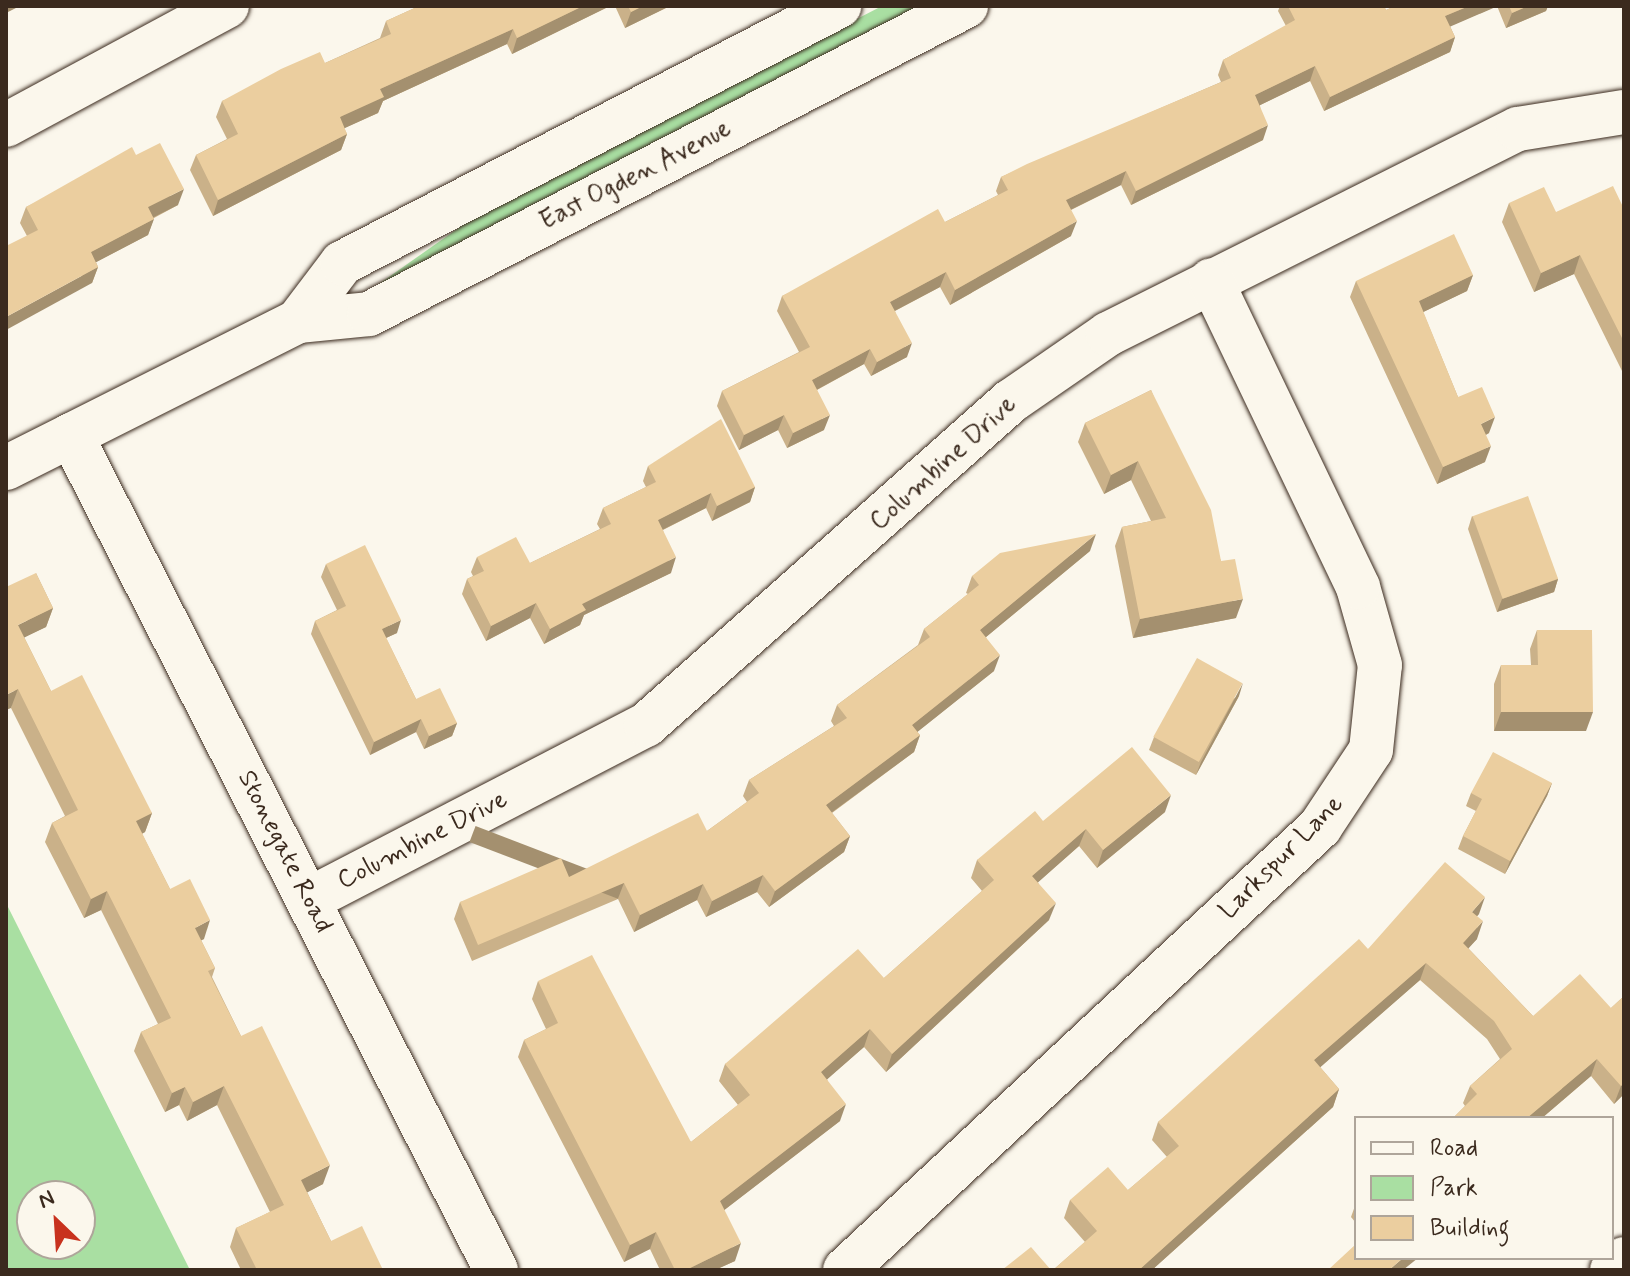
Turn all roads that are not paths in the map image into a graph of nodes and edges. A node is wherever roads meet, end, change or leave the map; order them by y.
1 (227, 6) edge
2 (839, 6) edge
3 (966, 6) edge
4 (1624, 112) edge
5 (6, 125) edge
6 (1211, 280) junction
7 (298, 321) junction
8 (71, 435) junction
9 (6, 468) edge
10 (308, 900) junction
11 (1624, 1259) edge
12 (496, 1270) edge
13 (845, 1270) edge
14 (1612, 1270) edge

1 - 5 street
2 - 7 street, East Ogden Avenue
3 - 7 street, East Ogden Avenue
4 - 6 street, Columbine Drive
6 - 10 street, Columbine Drive
6 - 13 street, Larkspur Lane
7 - 8 street, East Ogden Avenue
8 - 9 street, East Ogden Avenue
8 - 10 street, Stonegate Road
10 - 12 street, Stonegate Road
11 - 14 street

